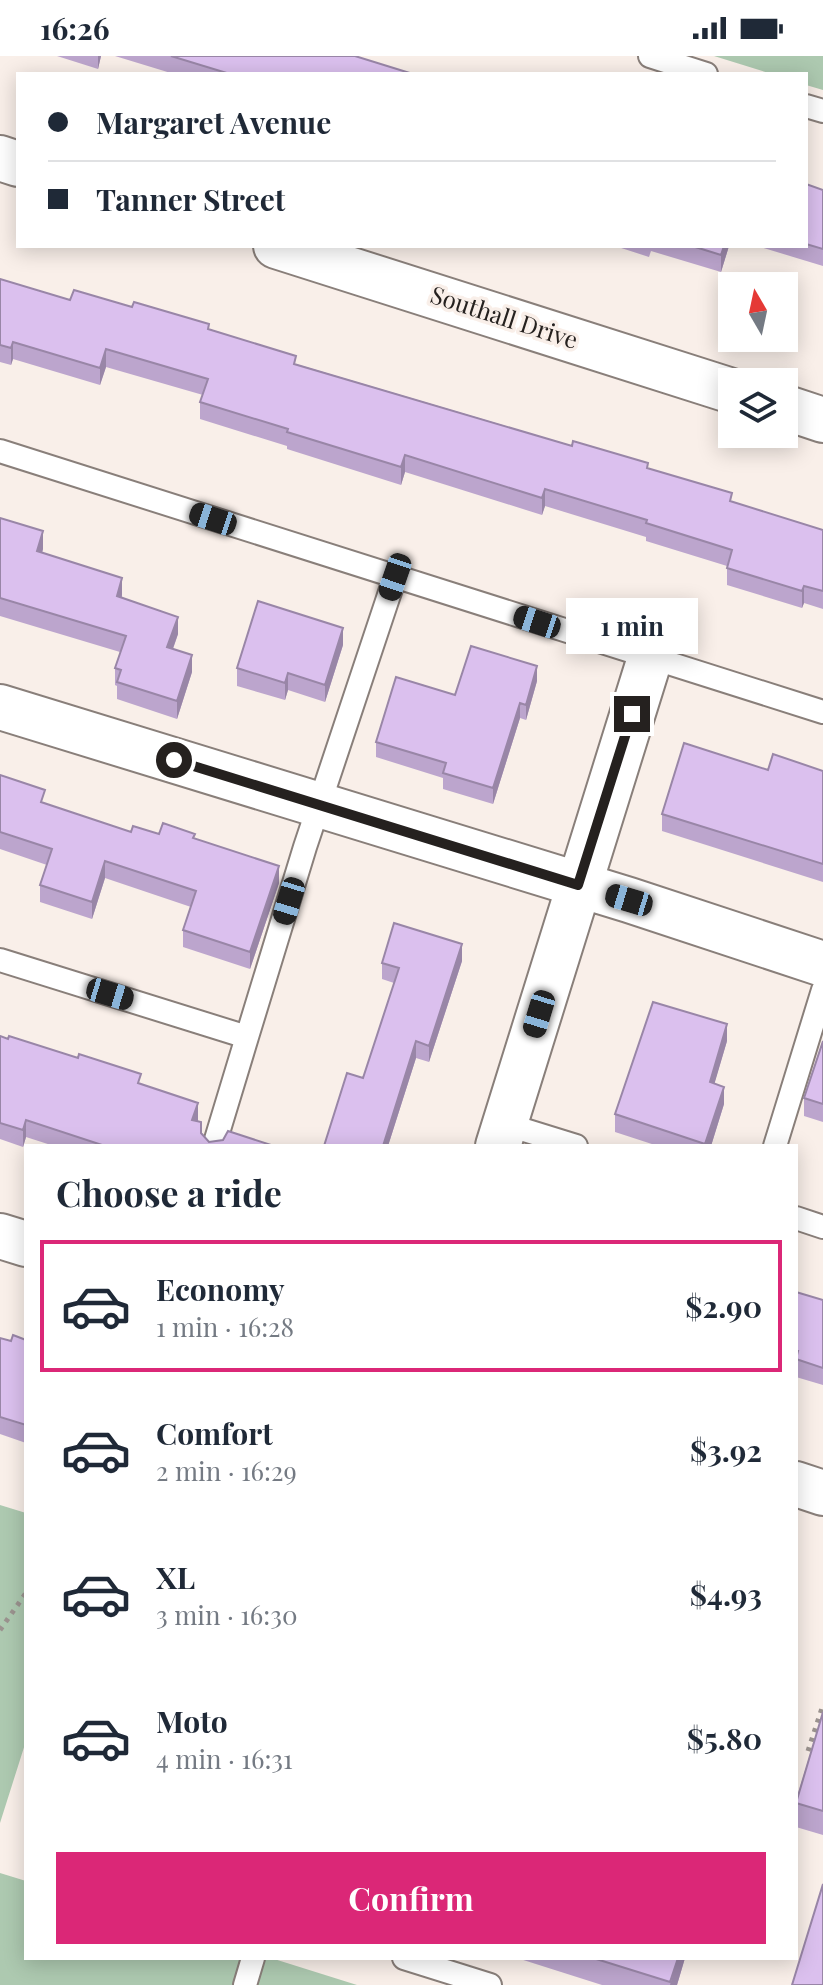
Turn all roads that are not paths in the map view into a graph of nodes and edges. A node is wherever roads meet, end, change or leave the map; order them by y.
1 (650, 56) edge
2 (700, 72) edge
3 (282, 248) edge
4 (718, 387) edge
5 (798, 412) edge
6 (823, 420) edge
7 (0, 451) edge
8 (395, 577) junction
9 (650, 658) junction
10 (0, 707) edge
11 (823, 712) edge
12 (319, 805) junction
13 (578, 885) junction
14 (0, 960) edge
15 (823, 964) edge
16 (823, 990) edge
17 (247, 1037) junction
18 (502, 1135) edge
19 (215, 1144) edge
20 (563, 1144) edge
21 (776, 1144) edge
22 (798, 1219) edge
23 (823, 1227) edge
24 (0, 1236) edge
25 (24, 1243) edge
26 (798, 1485) edge
27 (823, 1493) edge
28 (252, 1960) edge
29 (410, 1960) edge
30 (245, 1985) edge
31 (490, 1985) edge

1 - 2 lane
3 - 4 street, Southall Drive
5 - 6 street
7 - 8 lane
8 - 9 lane
8 - 12 lane
9 - 11 lane
9 - 13 street
10 - 12 street
12 - 13 street
12 - 17 lane
13 - 15 street
13 - 18 street
14 - 17 lane
16 - 21 lane
17 - 19 lane
18 - 20 lane
22 - 23 lane
24 - 25 street
26 - 27 street
28 - 30 lane
29 - 31 lane

